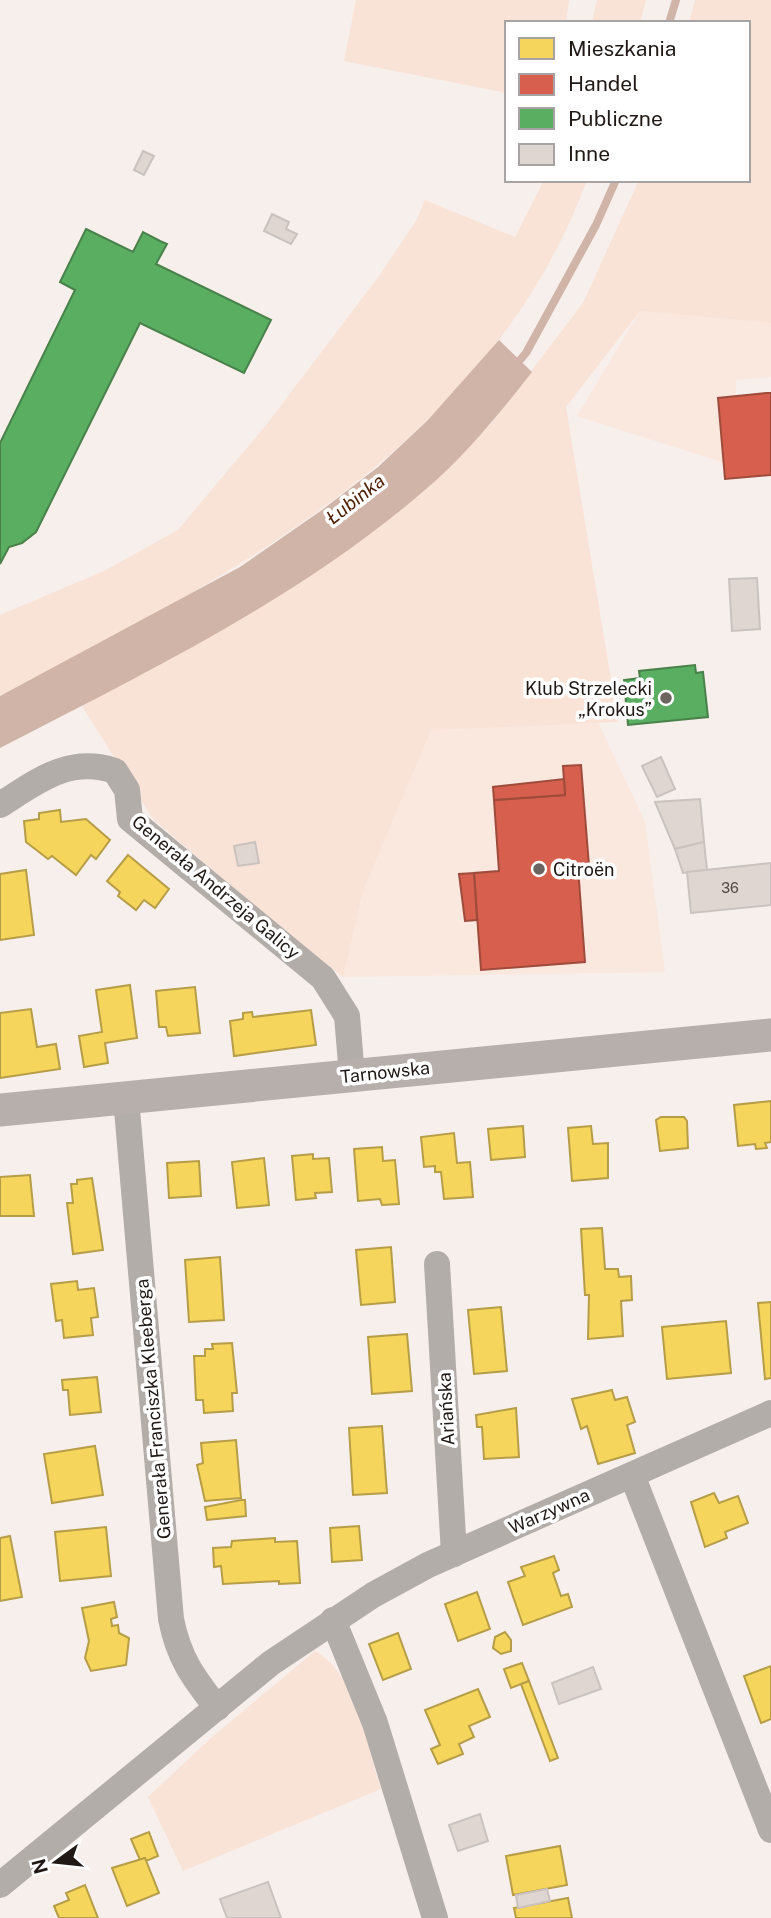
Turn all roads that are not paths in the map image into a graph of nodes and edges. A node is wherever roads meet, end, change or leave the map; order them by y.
1 (0, 805) edge
2 (771, 1035) edge
3 (352, 1076) junction
4 (126, 1098) junction
5 (0, 1110) edge
6 (437, 1264) dead end
7 (771, 1413) edge
8 (632, 1475) junction
9 (454, 1553) junction
10 (333, 1620) junction
11 (217, 1709) junction
12 (771, 1830) edge
13 (0, 1885) edge
14 (435, 1918) edge

1 - 3 street, Generała Andrzeja Galicy
2 - 3 main road, Tarnowska
3 - 4 main road, Tarnowska
4 - 5 main road, Tarnowska
4 - 11 street, Generała Franciszka Kleeberga
6 - 9 street, Ariańska
7 - 8 street, Warzywna
8 - 9 street, Warzywna
8 - 12 street
9 - 10 street, Warzywna
10 - 11 street, Warzywna
10 - 14 street
11 - 13 street, Warzywna

